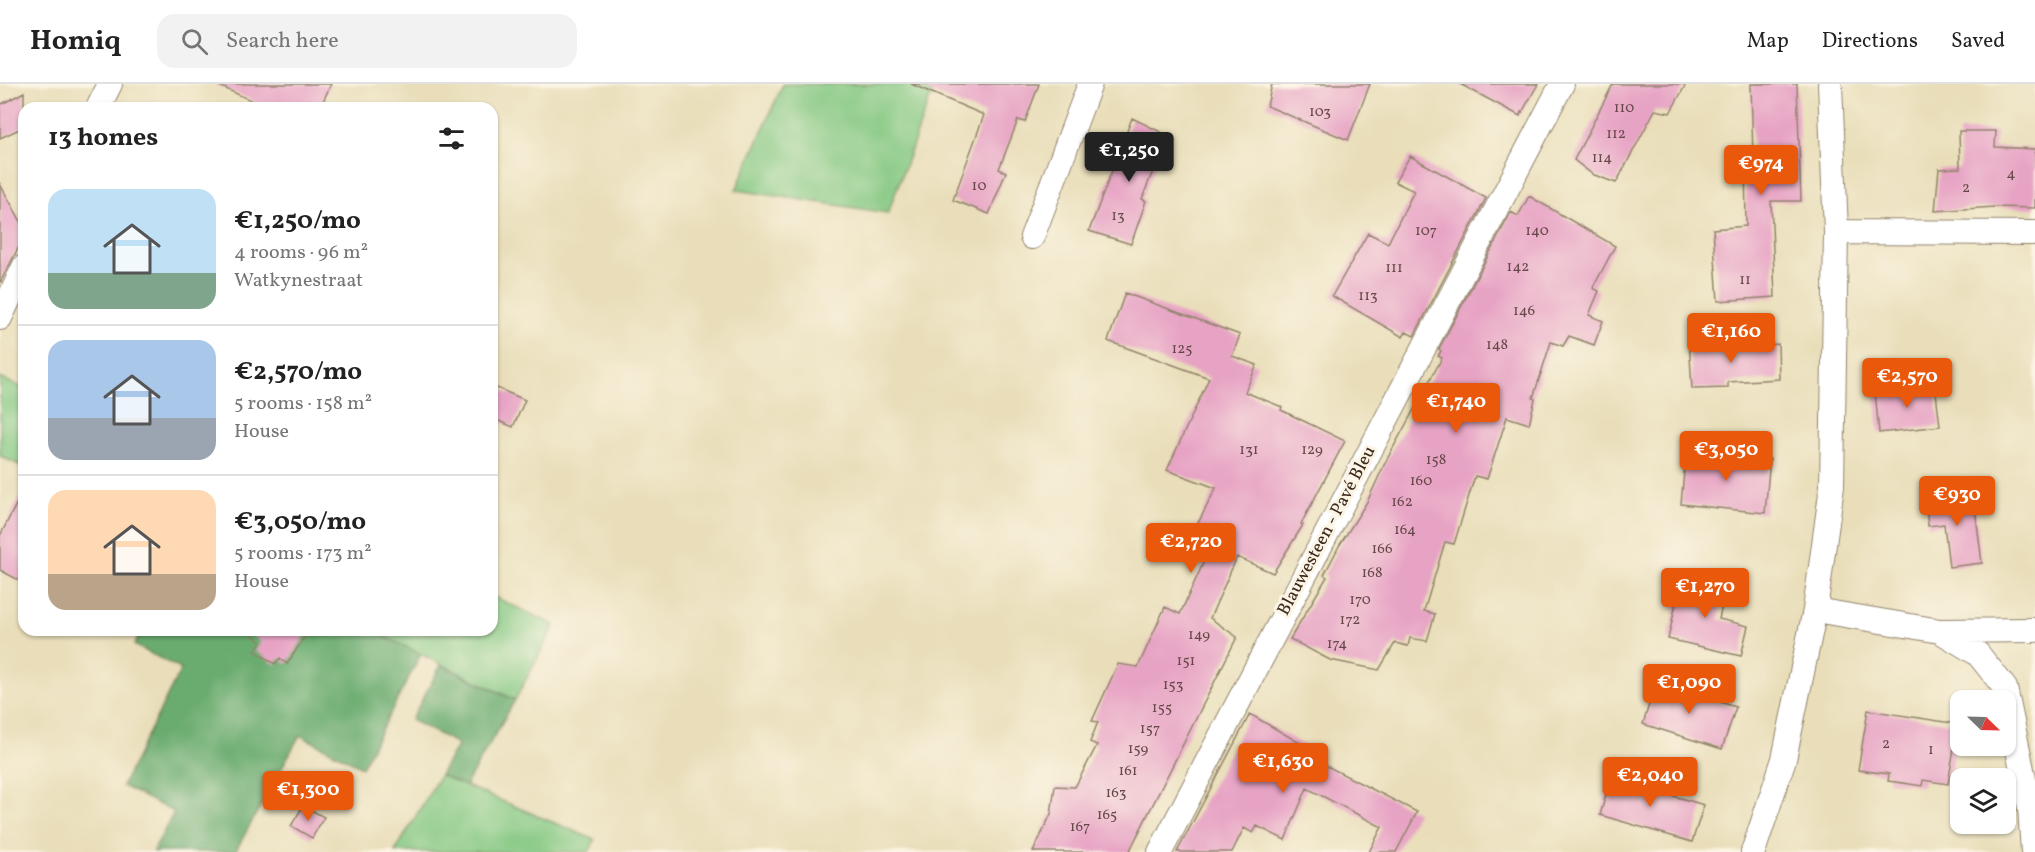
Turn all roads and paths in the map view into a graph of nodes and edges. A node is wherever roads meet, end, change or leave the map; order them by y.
1 (110, 84) edge
2 (1090, 84) edge
3 (1562, 84) edge
4 (1830, 84) edge
5 (101, 102) edge
6 (1836, 232) junction
7 (2035, 233) edge
8 (1032, 237) dead end
9 (18, 280) edge
10 (0, 318) edge
11 (1815, 610) junction
12 (2035, 630) edge
13 (1940, 631) junction
14 (1160, 852) edge
15 (1754, 852) edge
16 (2033, 852) edge

1 - 5 street
2 - 8 street
3 - 14 street, Blauwesteen - Pavé Bleu
4 - 6 street
6 - 7 street
6 - 11 street
9 - 10 street
11 - 13 street
11 - 15 street
12 - 13 street
13 - 16 street

